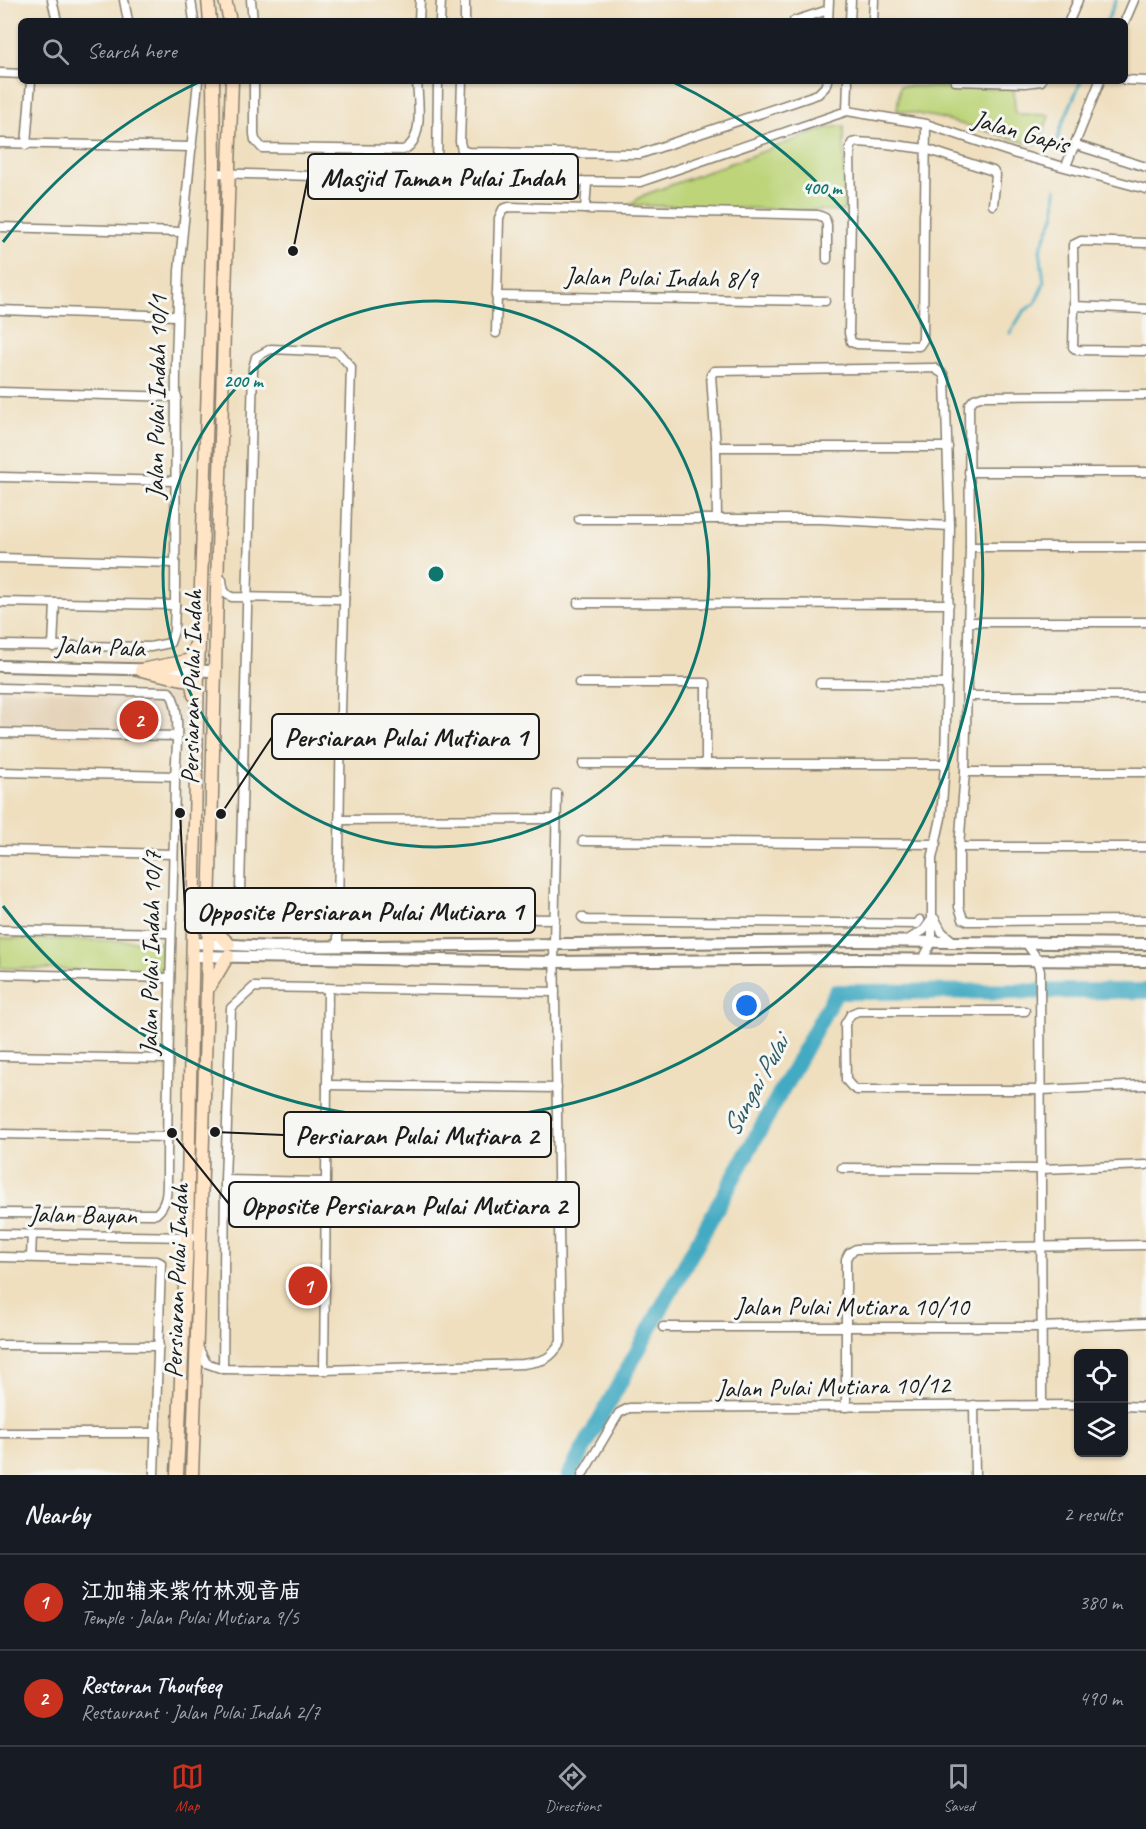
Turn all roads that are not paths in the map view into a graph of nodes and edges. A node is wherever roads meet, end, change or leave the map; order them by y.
1 (52, 0) edge
2 (124, 0) edge
3 (191, 0) edge
4 (208, 0) edge
5 (225, 0) edge
6 (251, 0) edge
7 (420, 0) edge
8 (441, 0) edge
9 (465, 0) edge
10 (829, 0) edge
11 (851, 0) edge
12 (874, 0) edge
13 (1078, 0) edge
14 (1134, 0) edge
15 (828, 10) junction
16 (56, 18) edge
17 (127, 18) edge
18 (194, 18) edge
19 (210, 18) edge
20 (229, 18) edge
21 (253, 18) edge
22 (418, 18) edge
23 (440, 18) edge
24 (465, 18) edge
25 (803, 18) edge
26 (828, 18) edge
27 (850, 18) edge
28 (873, 18) edge
29 (1070, 18) edge
30 (1126, 18) edge
31 (0, 73) edge
32 (18, 74) edge
33 (1128, 80) edge
34 (1146, 81) edge
35 (31, 84) edge
36 (198, 84) edge
37 (213, 84) edge
38 (232, 84) edge
39 (254, 84) edge
40 (417, 84) edge
41 (438, 84) edge
42 (462, 84) edge
43 (826, 84) edge
44 (848, 84) edge
45 (1099, 84) edge
46 (847, 111) junction
47 (926, 124) junction
48 (0, 143) edge
49 (26, 145) junction
50 (1076, 145) junction
51 (192, 147) junction
52 (926, 149) junction
53 (1066, 166) junction
54 (1146, 167) edge
55 (214, 173) junction
56 (229, 174) junction
57 (437, 179) junction
58 (586, 182) junction
59 (1146, 189) edge
60 (993, 205) dead end
61 (585, 209) junction
62 (0, 227) edge
63 (182, 232) junction
64 (1146, 243) edge
65 (827, 260) dead end
66 (496, 296) junction
67 (825, 301) dead end
68 (1074, 307) junction
69 (1146, 309) edge
70 (0, 310) edge
71 (177, 316) junction
72 (496, 333) dead end
73 (1146, 351) edge
74 (0, 392) edge
75 (1146, 395) edge
76 (177, 397) junction
77 (716, 447) junction
78 (948, 447) junction
79 (969, 472) junction
80 (1146, 472) edge
81 (0, 477) edge
82 (175, 481) junction
83 (579, 519) dead end
84 (717, 519) junction
85 (950, 526) junction
86 (218, 546) junction
87 (970, 547) junction
88 (1146, 547) edge
89 (0, 558) edge
90 (175, 563) junction
91 (247, 598) junction
92 (344, 599) junction
93 (0, 602) edge
94 (578, 603) dead end
95 (55, 604) junction
96 (949, 604) junction
97 (175, 605) junction
98 (200, 617) junction
99 (969, 622) junction
100 (1146, 622) edge
101 (0, 645) edge
102 (53, 647) junction
103 (0, 666) edge
104 (141, 670) junction
105 (198, 671) junction
106 (214, 671) junction
107 (579, 683) dead end
108 (820, 684) dead end
109 (948, 684) junction
110 (0, 688) edge
111 (967, 696) junction
112 (1146, 696) edge
113 (197, 723) junction
114 (0, 733) edge
115 (177, 736) junction
116 (583, 764) dead end
117 (706, 764) junction
118 (945, 764) junction
119 (0, 772) edge
120 (965, 772) junction
121 (1146, 772) edge
122 (175, 776) junction
123 (557, 794) dead end
124 (556, 819) junction
125 (339, 820) junction
126 (583, 841) dead end
127 (936, 844) junction
128 (959, 847) junction
129 (1146, 847) edge
130 (0, 850) edge
131 (173, 854) junction
132 (338, 916) junction
133 (933, 916) junction
134 (582, 917) dead end
135 (555, 919) junction
136 (920, 920) dead end
137 (1146, 920) edge
138 (209, 924) junction
139 (0, 930) edge
140 (171, 933) junction
141 (906, 942) junction
142 (932, 942) junction
143 (954, 942) junction
144 (193, 943) junction
145 (1026, 943) junction
146 (554, 944) junction
147 (1146, 944) edge
148 (338, 946) junction
149 (208, 950) junction
150 (228, 950) junction
151 (193, 956) junction
152 (923, 959) junction
153 (1146, 961) edge
154 (555, 962) junction
155 (1039, 966) junction
156 (0, 974) edge
157 (170, 978) junction
158 (328, 988) junction
159 (208, 990) junction
160 (555, 992) junction
161 (1024, 1011) dead end
162 (0, 1056) edge
163 (168, 1059) junction
164 (327, 1085) junction
165 (1146, 1085) edge
166 (557, 1088) junction
167 (1041, 1090) junction
168 (0, 1134) edge
169 (167, 1137) junction
170 (1146, 1165) edge
171 (842, 1168) dead end
172 (1041, 1169) junction
173 (225, 1180) junction
174 (326, 1182) junction
175 (0, 1213) edge
176 (0, 1234) edge
177 (32, 1234) junction
178 (201, 1237) junction
179 (187, 1238) junction
180 (1146, 1245) edge
181 (1041, 1246) junction
182 (0, 1257) edge
183 (31, 1257) junction
184 (1146, 1323) edge
185 (663, 1327) dead end
186 (846, 1327) junction
187 (1041, 1327) junction
188 (197, 1342) junction
189 (0, 1345) edge
190 (159, 1346) junction
191 (223, 1369) junction
192 (324, 1370) junction
193 (974, 1405) junction
194 (1042, 1405) junction
195 (1074, 1406) edge
196 (1128, 1406) edge
197 (846, 1407) junction
198 (1146, 1407) edge
199 (155, 1432) junction
200 (0, 1433) edge
201 (154, 1475) edge
202 (177, 1475) edge
203 (192, 1475) edge
204 (582, 1475) edge
205 (975, 1475) edge

1 - 16 street
2 - 17 street
3 - 18 street
4 - 19 main road
5 - 20 main road
6 - 21 street
7 - 22 street
8 - 23 street
9 - 24 street
10 - 15 street
11 - 27 street
12 - 28 street
13 - 29 street
14 - 30 street
15 - 25 street
15 - 26 street
31 - 32 street
33 - 34 street
35 - 49 street
36 - 51 street, Jalan Pulai Indah 10/1
37 - 55 main road, Persiaran Pulai Indah
38 - 56 main road, Persiaran Pulai Indah
39 - 40 street
41 - 57 street
42 - 43 street
44 - 46 street
45 - 50 street
46 - 47 street, Jalan Gapis
46 - 58 street
47 - 52 street
47 - 53 street, Jalan Gapis
48 - 49 street
49 - 51 street
50 - 53 street
50 - 54 street
51 - 63 street, Jalan Pulai Indah 10/1
52 - 52 street
52 - 60 street
53 - 59 street, Jalan Gapis
55 - 56 street
55 - 98 main road, Persiaran Pulai Indah
56 - 57 street
56 - 86 main road, Persiaran Pulai Indah
57 - 58 street
58 - 61 street
61 - 65 street
61 - 66 street
62 - 63 street
63 - 71 street, Jalan Pulai Indah 10/1
64 - 68 street
66 - 67 street, Jalan Pulai Indah 8/9
66 - 72 street
68 - 69 street
68 - 73 street
70 - 71 street
71 - 76 street, Jalan Pulai Indah 10/1
74 - 76 street
75 - 79 street
76 - 82 street, Jalan Pulai Indah 10/1
77 - 78 street
77 - 78 street
77 - 84 street
78 - 85 street
79 - 80 street
79 - 87 street
81 - 82 street
82 - 90 street, Jalan Pulai Indah 10/1
83 - 84 street
84 - 85 street
85 - 96 street
86 - 91 street
86 - 106 main road, Persiaran Pulai Indah
87 - 88 street
87 - 99 street
89 - 90 street
90 - 97 street, Jalan Pulai Indah 10/1
91 - 92 street
91 - 92 street
91 - 132 street
92 - 125 street
93 - 95 street
94 - 96 street
95 - 97 street
95 - 102 street
96 - 109 street
97 - 102 street, Jalan Pulai Indah 10/1
98 - 104 main road
98 - 105 main road, Persiaran Pulai Indah
99 - 100 street
99 - 111 street
101 - 102 street
103 - 104 street, Jalan Pala
104 - 105 street, Jalan Pala
104 - 113 main road
105 - 106 street, Jalan Pala
105 - 113 main road, Persiaran Pulai Indah
106 - 138 main road, Persiaran Pulai Indah
107 - 117 street
108 - 109 street
109 - 118 street
110 - 115 street, Jalan Pulai Indah 10/7
111 - 112 street
111 - 120 street
113 - 144 main road, Persiaran Pulai Indah
114 - 115 street
115 - 122 street, Jalan Pulai Indah 10/7
116 - 117 street
117 - 118 street
118 - 127 street
119 - 122 street
120 - 121 street
120 - 128 street
122 - 131 street, Jalan Pulai Indah 10/7
123 - 124 street
124 - 125 street
124 - 135 street
125 - 132 street
126 - 127 street
127 - 133 street
128 - 129 street
128 - 137 street
130 - 131 street
131 - 140 street, Jalan Pulai Indah 10/7
132 - 135 street
132 - 148 street
133 - 141 street
133 - 142 street
133 - 143 street
134 - 136 street
135 - 146 street
138 - 149 main road, Persiaran Pulai Indah
138 - 150 main road
139 - 140 street
140 - 157 street, Jalan Pulai Indah 10/7
141 - 142 street
141 - 146 street
142 - 143 street
142 - 152 street
143 - 145 street
144 - 149 street
144 - 151 main road, Persiaran Pulai Indah
145 - 147 street
145 - 155 street
146 - 148 street
146 - 154 street
148 - 150 street
149 - 150 street
149 - 151 street
149 - 159 main road, Persiaran Pulai Indah
150 - 154 street
150 - 159 main road
151 - 179 main road, Persiaran Pulai Indah
152 - 154 street
152 - 155 street
153 - 155 street
154 - 160 street
155 - 167 street
156 - 157 street
157 - 163 street, Jalan Pulai Indah 10/7
158 - 160 street
158 - 164 street
158 - 173 street
159 - 178 main road, Persiaran Pulai Indah
160 - 166 street
161 - 167 street
162 - 163 street
163 - 169 street, Jalan Pulai Indah 10/7
164 - 166 street
164 - 174 street
165 - 167 street
166 - 192 street
167 - 172 street
168 - 169 street
169 - 175 street, Jalan Pulai Indah 10/7
170 - 172 street
171 - 172 street
172 - 181 street
173 - 174 street
173 - 191 street
174 - 192 street
176 - 177 street, Jalan Bayan
177 - 179 street, Jalan Bayan
177 - 183 street
178 - 179 street, Jalan Bayan
178 - 188 main road, Persiaran Pulai Indah
179 - 202 main road, Persiaran Pulai Indah
180 - 181 street
181 - 186 street
181 - 187 street
182 - 183 street
183 - 190 street
184 - 187 street, Jalan Pulai Mutiara 10/10
185 - 186 street, Jalan Pulai Mutiara 10/10
186 - 187 street, Jalan Pulai Mutiara 10/10
186 - 197 street
187 - 194 street
188 - 191 street
188 - 203 main road, Persiaran Pulai Indah
189 - 190 street
190 - 199 street
191 - 192 street
193 - 194 street, Jalan Pulai Mutiara 10/12
193 - 197 street, Jalan Pulai Mutiara 10/12
193 - 205 street
194 - 195 street, Jalan Pulai Mutiara 10/12
196 - 198 street
197 - 204 street, Jalan Pulai Mutiara 10/12
199 - 200 street
199 - 201 street

